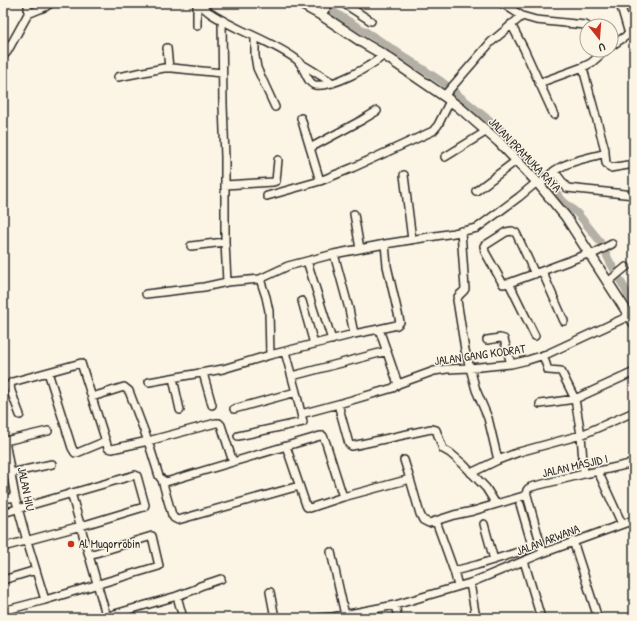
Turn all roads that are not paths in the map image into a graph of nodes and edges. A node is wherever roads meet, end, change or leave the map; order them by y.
1 (28, 3) edge
2 (51, 3) edge
3 (197, 3) edge
4 (299, 3) edge
5 (330, 3) edge
6 (343, 3) edge
7 (619, 3) edge
8 (506, 4) edge
9 (323, 13) junction
10 (28, 14) junction
11 (522, 16) junction
12 (222, 20) junction
13 (371, 21) dead end
14 (511, 24) junction
15 (579, 24) edge
16 (197, 26) dead end
17 (631, 31) edge
18 (256, 36) junction
19 (619, 41) edge
20 (167, 48) dead end
21 (3, 56) edge
22 (384, 56) junction
23 (597, 58) edge
24 (300, 63) junction
25 (583, 67) junction
26 (169, 68) junction
27 (222, 73) junction
28 (118, 77) dead end
29 (333, 83) junction
30 (539, 83) junction
31 (447, 96) junction
32 (275, 107) dead end
33 (377, 110) dead end
34 (554, 115) dead end
35 (300, 118) dead end
36 (487, 131) junction
37 (310, 148) junction
38 (605, 153) junction
39 (445, 157) dead end
40 (278, 160) dead end
41 (517, 160) junction
42 (634, 164) edge
43 (553, 172) junction
44 (404, 175) dead end
45 (320, 181) junction
46 (540, 183) junction
47 (225, 185) junction
48 (476, 191) dead end
49 (634, 195) edge
50 (267, 196) dead end
51 (354, 214) dead end
52 (461, 231) junction
53 (412, 240) junction
54 (225, 242) junction
55 (385, 244) junction
56 (610, 245) dead end
57 (191, 246) dead end
58 (360, 249) junction
59 (593, 253) junction
60 (334, 254) junction
61 (307, 261) junction
62 (626, 267) dead end
63 (539, 273) junction
64 (260, 278) junction
65 (610, 280) junction
66 (226, 282) junction
67 (509, 283) junction
68 (146, 294) dead end
69 (302, 300) dead end
70 (632, 319) edge
71 (564, 321) dead end
72 (379, 329) junction
73 (354, 334) junction
74 (535, 336) dead end
75 (332, 340) junction
76 (487, 340) dead end
77 (314, 344) junction
78 (387, 351) junction
79 (285, 352) junction
80 (270, 355) junction
81 (543, 355) junction
82 (512, 364) junction
83 (470, 368) junction
84 (48, 372) junction
85 (634, 372) edge
86 (204, 373) junction
87 (292, 376) junction
88 (173, 378) junction
89 (149, 382) dead end
90 (398, 384) junction
91 (296, 392) junction
92 (92, 397) junction
93 (575, 399) junction
94 (338, 404) junction
95 (540, 404) dead end
96 (212, 405) dead end
97 (234, 409) dead end
98 (180, 410) dead end
99 (634, 412) edge
100 (301, 414) junction
101 (20, 415) dead end
102 (48, 431) dead end
103 (238, 436) dead end
104 (581, 436) junction
105 (106, 441) junction
106 (148, 441) junction
107 (286, 446) junction
108 (404, 460) dead end
109 (498, 460) junction
110 (233, 462) junction
111 (634, 463) edge
112 (52, 464) dead end
113 (597, 471) junction
114 (11, 473) junction
115 (471, 473) junction
116 (584, 474) junction
117 (410, 478) junction
118 (162, 480) junction
119 (299, 486) junction
120 (71, 493) junction
121 (527, 495) junction
122 (3, 496) edge
123 (15, 497) junction
124 (343, 497) junction
125 (496, 504) junction
126 (520, 504) dead end
127 (18, 508) junction
128 (3, 513) edge
129 (634, 520) edge
130 (436, 521) junction
131 (484, 524) dead end
132 (622, 524) junction
133 (81, 526) junction
134 (27, 541) junction
135 (573, 542) junction
136 (3, 547) edge
137 (331, 552) dead end
138 (543, 553) junction
139 (89, 555) junction
140 (494, 560) junction
141 (524, 561) junction
142 (36, 570) junction
143 (454, 571) junction
144 (221, 579) dead end
145 (3, 580) edge
146 (470, 583) junction
147 (97, 584) junction
148 (458, 586) junction
149 (270, 592) dead end
150 (177, 596) junction
151 (45, 600) junction
152 (395, 606) junction
153 (3, 611) edge
154 (345, 615) junction
155 (356, 615) edge
156 (105, 617) edge
157 (183, 618) edge
158 (276, 618) edge
159 (324, 618) edge
160 (398, 618) edge
161 (476, 618) edge
162 (541, 618) edge
163 (598, 618) edge

1 - 10 street
2 - 10 street
3 - 12 street
3 - 16 street
4 - 9 street, JALAN PRAMUKA RAYA
5 - 9 street
6 - 13 street
7 - 17 street
8 - 11 street
9 - 22 street, JALAN PRAMUKA RAYA
10 - 21 street
11 - 14 street
11 - 15 street
12 - 18 street
12 - 27 street
14 - 30 street
14 - 31 street
17 - 19 street
18 - 24 street
18 - 32 street
20 - 26 street
22 - 29 street
22 - 31 street, JALAN PRAMUKA RAYA
23 - 25 street
24 - 29 street
24 - 29 street
25 - 30 street
25 - 38 street
26 - 27 street
26 - 28 street
27 - 47 street
30 - 34 street
31 - 36 street, JALAN PRAMUKA RAYA
31 - 45 street
33 - 37 street
35 - 37 street
36 - 39 street
36 - 41 street, JALAN PRAMUKA RAYA
37 - 45 street
38 - 42 street
38 - 43 street
40 - 47 street
41 - 46 street, JALAN PRAMUKA RAYA
41 - 48 street
43 - 46 street
43 - 49 street
44 - 53 street
45 - 50 street
46 - 52 street
46 - 59 street, JALAN PRAMUKA RAYA
47 - 54 street
51 - 58 street
52 - 53 street
52 - 83 street
53 - 55 street
54 - 57 street
54 - 66 street
55 - 58 street
55 - 72 street
56 - 59 street
58 - 60 street
59 - 63 street
59 - 65 street, JALAN PRAMUKA RAYA
60 - 61 street
60 - 73 street
61 - 64 street
61 - 75 street
62 - 65 street
63 - 67 street
63 - 67 street
63 - 71 street
64 - 66 street
64 - 80 street
65 - 70 street, JALAN PRAMUKA RAYA
66 - 68 street
67 - 74 street
69 - 77 street
70 - 81 street, JALAN GANG KODRAT
72 - 73 street
72 - 78 street
73 - 75 street
75 - 77 street
76 - 82 street
77 - 79 street
78 - 87 street
78 - 90 street
79 - 80 street
79 - 87 street
80 - 86 street
81 - 82 street, JALAN GANG KODRAT
81 - 93 street
82 - 83 street, JALAN GANG KODRAT
83 - 90 street, JALAN GANG KODRAT
83 - 109 street
84 - 92 street
84 - 101 street
84 - 105 street
85 - 93 street
86 - 88 street
86 - 96 street
87 - 91 street
88 - 89 street
88 - 98 street
90 - 94 street, JALAN GANG KODRAT
91 - 97 street
91 - 100 street
92 - 105 street
92 - 106 street
93 - 95 street
93 - 104 street
94 - 100 street, JALAN GANG KODRAT
94 - 115 street
99 - 104 street
100 - 103 street
102 - 114 street, JALAN HIU
104 - 109 street
104 - 116 street
105 - 106 street
106 - 110 street
106 - 118 street
107 - 110 street
107 - 119 street
107 - 124 street
108 - 117 street
109 - 115 street
110 - 118 street
111 - 113 street, JALAN MASJID I
112 - 114 street
113 - 116 street, JALAN MASJID I
113 - 132 street
114 - 123 street, JALAN HIU
115 - 125 street
116 - 121 street, JALAN MASJID I
117 - 124 street
117 - 130 street
118 - 119 street
119 - 124 street
120 - 127 street
120 - 133 street
120 - 133 street
121 - 125 street
121 - 138 street
122 - 123 street
123 - 127 street, JALAN HIU
125 - 130 street
126 - 140 street
127 - 128 street
127 - 134 street, JALAN HIU
129 - 132 street, JALAN ARWANA
130 - 143 street
131 - 140 street
132 - 135 street, JALAN ARWANA
133 - 134 street
133 - 139 street
134 - 136 street
134 - 142 street, JALAN HIU
135 - 138 street, JALAN ARWANA
135 - 163 street
137 - 154 street
138 - 141 street, JALAN ARWANA
139 - 147 street
139 - 147 street
140 - 143 street
141 - 146 street, JALAN ARWANA
141 - 162 street
142 - 145 street
142 - 151 street, JALAN HIU
143 - 148 street
144 - 150 street
146 - 148 street, JALAN ARWANA
146 - 161 street
147 - 151 street
147 - 156 street
148 - 152 street, JALAN ARWANA
149 - 158 street
150 - 156 street
150 - 157 street
151 - 153 street
152 - 155 street, JALAN ARWANA
152 - 160 street
154 - 155 street, JALAN ARWANA
154 - 159 street, JALAN ARWANA

